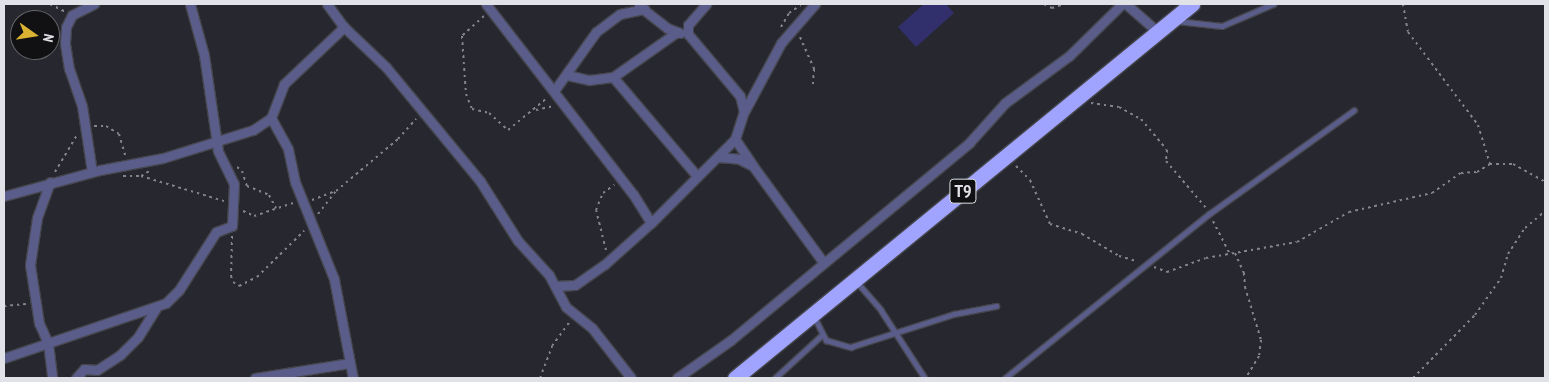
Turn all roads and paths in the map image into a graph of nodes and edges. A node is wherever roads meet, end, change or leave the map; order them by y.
1 (50, 4) edge
2 (94, 4) edge
3 (190, 4) edge
4 (327, 4) edge
5 (706, 4) edge
6 (815, 4) edge
7 (1044, 4) edge
8 (1064, 4) edge
9 (1122, 4) edge
10 (1126, 4) edge
11 (1192, 4) edge
12 (1273, 4) edge
13 (1403, 4) edge
14 (640, 6) edge
15 (489, 7) edge
16 (72, 15) junction
17 (1172, 20) junction
18 (798, 26) junction
19 (344, 27) junction
20 (677, 32) junction
21 (1158, 32) junction
22 (688, 34) junction
23 (567, 75) junction
24 (613, 77) junction
25 (813, 84) dead end
26 (554, 91) junction
27 (562, 103) junction
28 (1069, 104) junction
29 (534, 110) junction
30 (1354, 110) dead end
31 (422, 112) junction
32 (744, 112) junction
33 (83, 116) junction
34 (272, 118) junction
35 (735, 139) junction
36 (218, 140) junction
37 (1009, 153) junction
38 (718, 157) junction
39 (225, 162) junction
40 (135, 164) junction
41 (1490, 164) junction
42 (753, 166) junction
43 (92, 172) junction
44 (141, 176) dead end
45 (697, 176) junction
46 (622, 180) junction
47 (50, 182) junction
48 (1545, 182) edge
49 (336, 191) junction
50 (4, 196) edge
51 (304, 203) junction
52 (234, 204) junction
53 (276, 208) junction
54 (1545, 211) edge
55 (1209, 214) junction
56 (651, 223) junction
57 (312, 224) junction
58 (232, 226) junction
59 (1234, 253) junction
60 (1229, 254) junction
61 (823, 262) junction
62 (1145, 263) junction
63 (604, 265) junction
64 (855, 280) junction
65 (555, 286) junction
66 (36, 303) junction
67 (4, 306) edge
68 (996, 306) dead end
69 (156, 308) junction
70 (813, 314) junction
71 (576, 316) junction
72 (894, 331) junction
73 (822, 335) junction
74 (48, 343) junction
75 (4, 358) edge
76 (350, 363) junction
77 (775, 377) edge
78 (52, 378) edge
79 (76, 378) edge
80 (255, 378) edge
81 (353, 378) edge
82 (540, 378) edge
83 (631, 378) edge
84 (677, 378) edge
85 (735, 378) edge
86 (925, 378) edge
87 (1005, 378) edge
88 (1246, 378) edge
89 (1413, 378) edge

1 - 16 path
2 - 16 street
3 - 36 street
4 - 19 street
5 - 22 street
6 - 18 street
7 - 8 path
9 - 61 street
10 - 21 street
11 - 17 highway, T9
12 - 17 lane
13 - 41 path
14 - 20 street
14 - 23 street
15 - 26 street
15 - 29 path
16 - 33 street
17 - 21 highway, T9
18 - 25 path
18 - 32 street
19 - 31 street
19 - 34 street
20 - 22 street
20 - 24 street
21 - 28 highway, T9
22 - 32 street
23 - 24 street
23 - 26 street
24 - 45 street
26 - 27 street
26 - 29 path
27 - 29 path
27 - 46 street
28 - 37 highway, T9
28 - 55 path
30 - 55 lane
31 - 49 path
31 - 65 street
32 - 35 street
33 - 40 path
33 - 43 street
33 - 47 path
34 - 36 street
34 - 51 street
35 - 38 street
35 - 42 street
36 - 39 street
36 - 40 street
37 - 62 path
37 - 64 highway, T9
38 - 42 street
38 - 45 street
39 - 52 street
39 - 53 path
40 - 43 street
41 - 48 path
41 - 59 path
42 - 61 street
43 - 47 street
44 - 52 path
45 - 56 street
46 - 56 street
46 - 63 path
47 - 50 street
47 - 66 street
49 - 51 path
49 - 57 path
51 - 53 path
51 - 57 street
52 - 53 path
52 - 58 street
54 - 89 path
55 - 60 path
55 - 62 lane
56 - 63 street
57 - 58 path
57 - 76 street
58 - 69 street
59 - 60 path
59 - 88 path
60 - 62 path
61 - 84 street
62 - 87 lane
63 - 65 street
64 - 70 highway, T9
64 - 72 lane
65 - 71 street
66 - 67 path
66 - 74 street
68 - 72 lane
69 - 74 street
69 - 79 street
70 - 73 lane
70 - 85 highway, T9
71 - 82 path
71 - 83 street
72 - 73 lane
72 - 86 lane
73 - 77 lane
74 - 75 street
74 - 78 street
76 - 80 street
76 - 81 street

